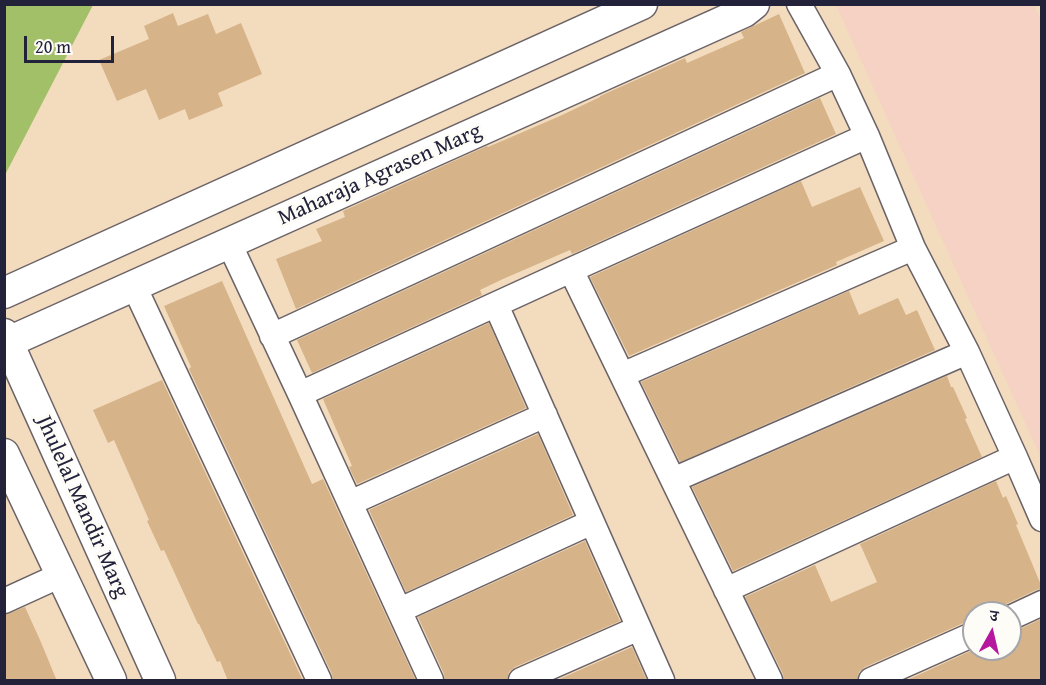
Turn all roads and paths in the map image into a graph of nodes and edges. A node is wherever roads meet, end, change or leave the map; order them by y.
1 (642, 4) edge
2 (754, 4) edge
3 (799, 4) edge
4 (837, 74) junction
5 (429, 101) junction
6 (867, 136) junction
7 (448, 145) junction
8 (229, 243) junction
9 (913, 248) junction
10 (571, 270) junction
11 (134, 286) junction
12 (4, 293) edge
13 (496, 305) junction
14 (272, 336) junction
15 (6, 340) edge
16 (967, 352) junction
17 (622, 375) junction
18 (300, 394) junction
19 (545, 415) junction
20 (4, 454) edge
21 (1015, 457) junction
22 (673, 480) junction
23 (350, 503) junction
24 (1041, 519) edge
25 (592, 522) junction
26 (61, 575) junction
27 (726, 590) junction
28 (4, 601) edge
29 (1041, 603) edge
30 (400, 610) junction
31 (1022, 612) edge
32 (639, 628) junction
33 (962, 639) edge
34 (111, 681) edge
35 (160, 681) edge
36 (319, 681) edge
37 (431, 681) edge
38 (522, 681) edge
39 (662, 681) edge
40 (770, 681) edge
41 (871, 681) edge

1 - 5 street, Maharaja Agrasen Marg
2 - 7 street, Maharaja Agrasen Marg
3 - 4 street
4 - 6 street
4 - 14 street
5 - 7 street
5 - 12 street, Maharaja Agrasen Marg
6 - 9 street
6 - 10 street
7 - 8 street, Maharaja Agrasen Marg
8 - 11 street, Maharaja Agrasen Marg
8 - 14 street
9 - 16 street
9 - 17 street
10 - 13 street
10 - 17 street
11 - 15 street, Maharaja Agrasen Marg
11 - 36 street
13 - 18 street
13 - 19 street
14 - 18 street
15 - 35 street, Jhulelal Mandir Marg
16 - 21 street
16 - 22 street
17 - 22 street
18 - 23 street
19 - 23 street
19 - 25 street
20 - 26 street, Jhulelal Mandir Marg
21 - 24 street
21 - 27 street
22 - 27 street
23 - 30 street
25 - 30 street
25 - 32 street
26 - 28 street
26 - 34 street, Jhulelal Mandir Marg
27 - 40 street
29 - 31 street
30 - 37 street
32 - 38 street
32 - 39 street
33 - 41 street

